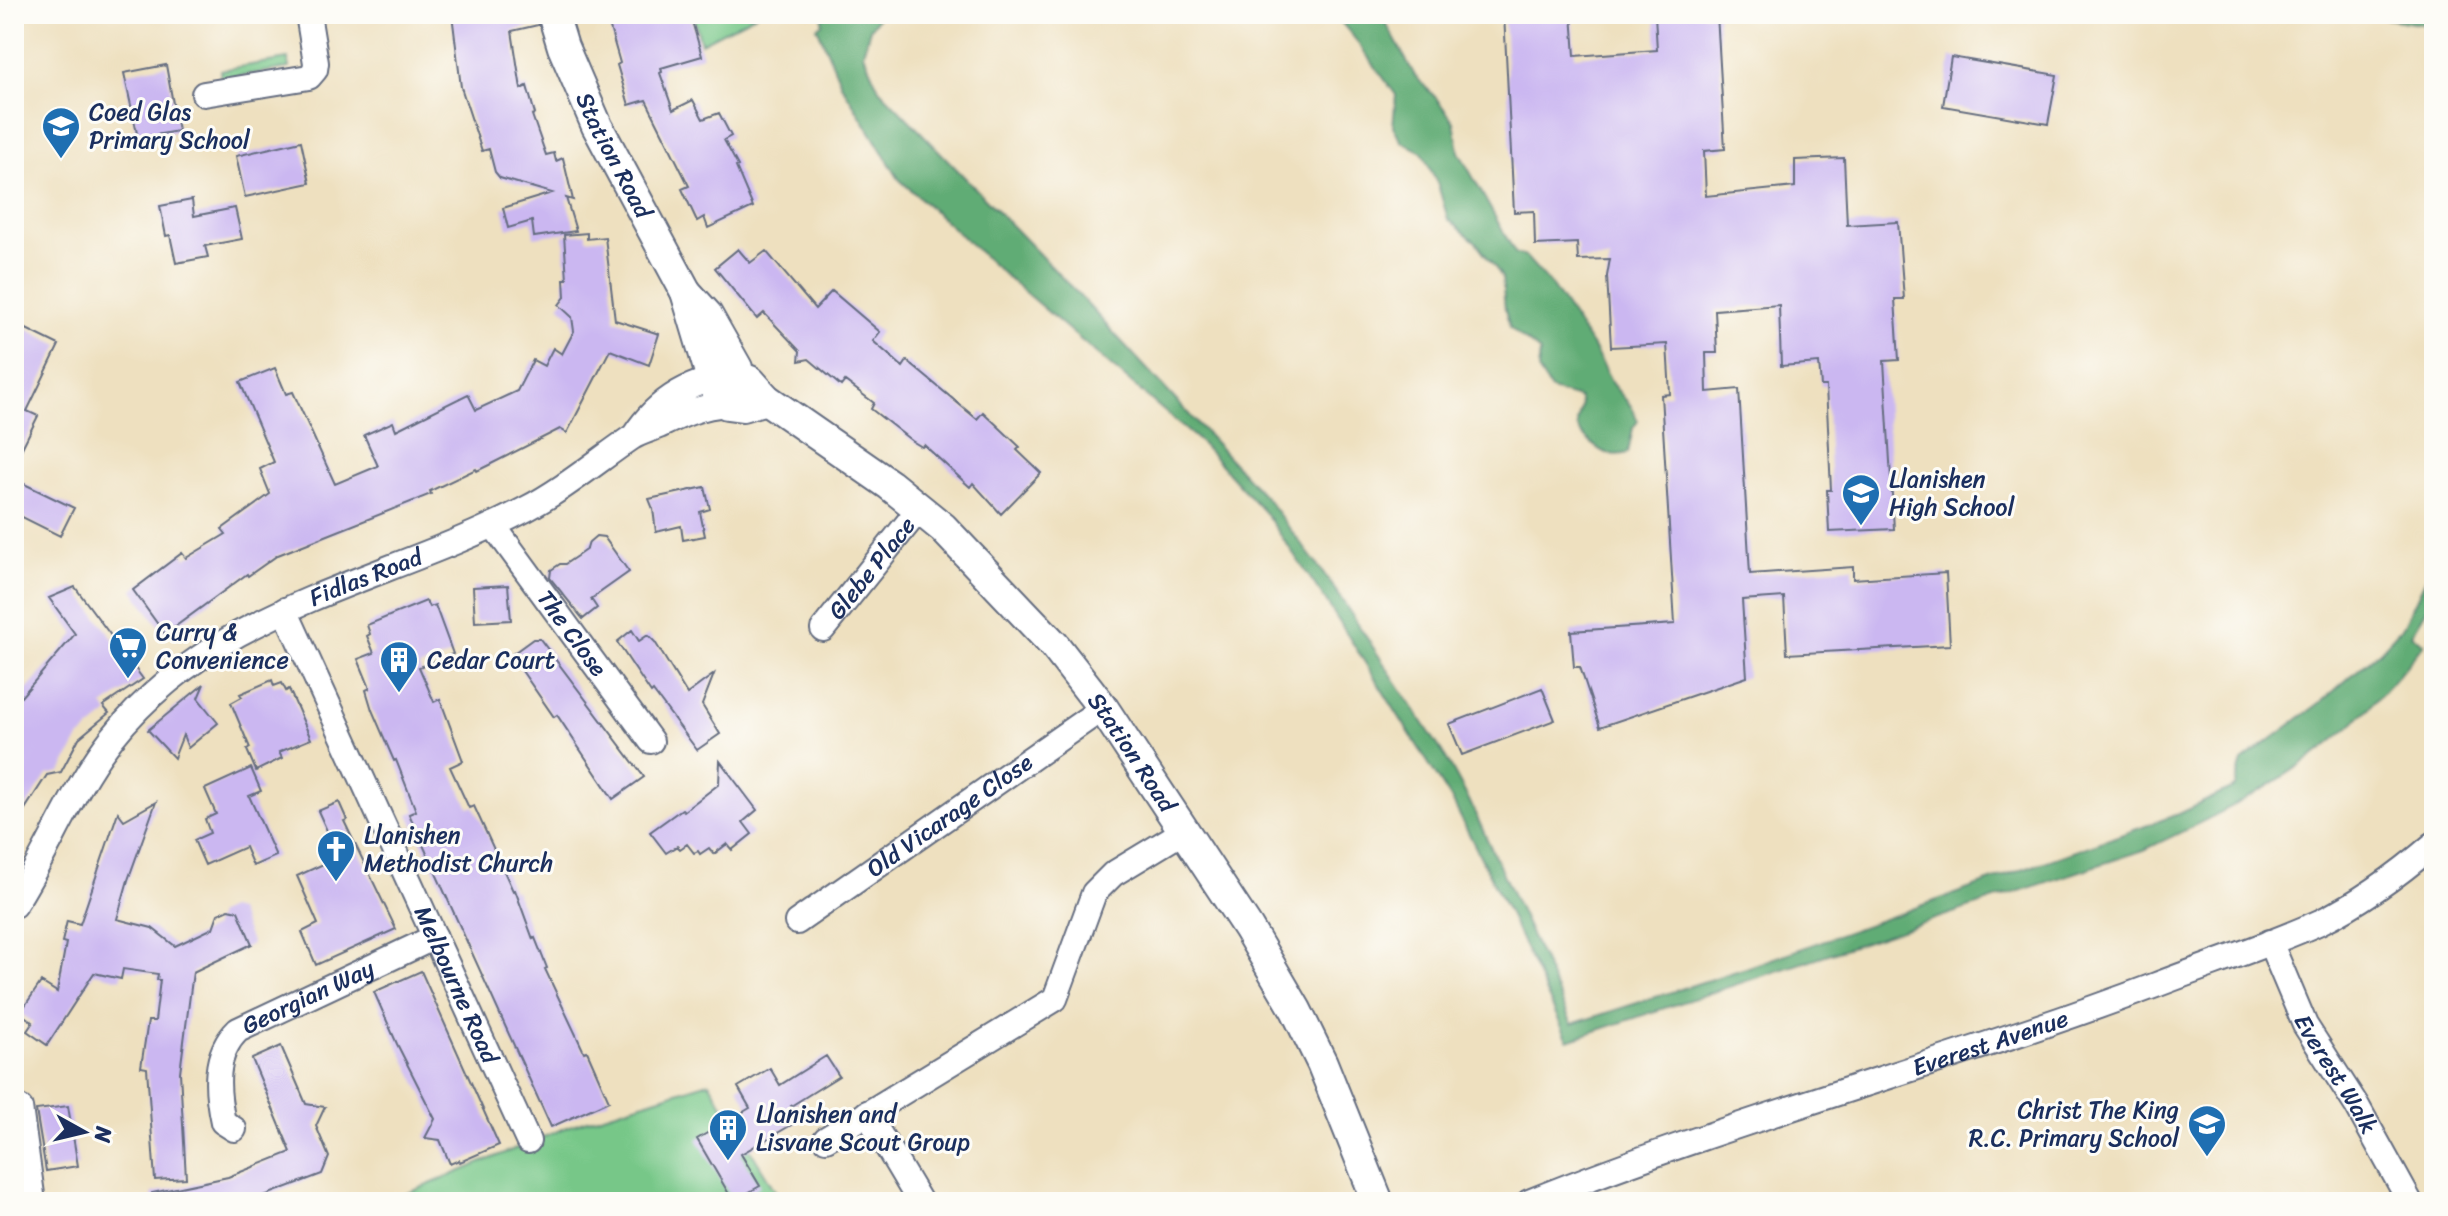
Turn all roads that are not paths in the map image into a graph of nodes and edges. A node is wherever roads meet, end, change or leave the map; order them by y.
1 (308, 14) edge
2 (553, 14) edge
3 (204, 94) dead end
4 (726, 387) junction
5 (920, 508) junction
6 (493, 525) junction
7 (285, 610) junction
8 (823, 629) dead end
9 (1103, 708) junction
10 (651, 741) dead end
11 (1184, 831) junction
12 (2434, 844) edge
13 (14, 905) edge
14 (797, 922) dead end
15 (435, 937) junction
16 (2270, 942) junction
17 (20, 1108) dead end
18 (867, 1113) junction
19 (234, 1129) dead end
20 (826, 1139) dead end
21 (528, 1141) dead end
22 (33, 1202) edge
23 (920, 1202) edge
24 (1378, 1202) edge
25 (1529, 1202) edge
26 (2410, 1202) edge

1 - 3 street
2 - 4 main road, Station Road
4 - 5 main road, Station Road
4 - 6 street, Fidlas Road
5 - 8 street, Glebe Place
5 - 9 main road, Station Road
6 - 7 street, Fidlas Road
6 - 10 street, The Close
7 - 13 street, Fidlas Road
7 - 15 street, Melbourne Road
9 - 11 main road, Station Road
9 - 14 street, Old Vicarage Close
11 - 18 street
11 - 24 main road, Station Road
12 - 16 street, Everest Avenue
15 - 19 street, Georgian Way
15 - 21 street, Melbourne Road
16 - 25 street, Everest Avenue
16 - 26 street, Everest Walk
17 - 22 street
18 - 20 street
18 - 23 street

